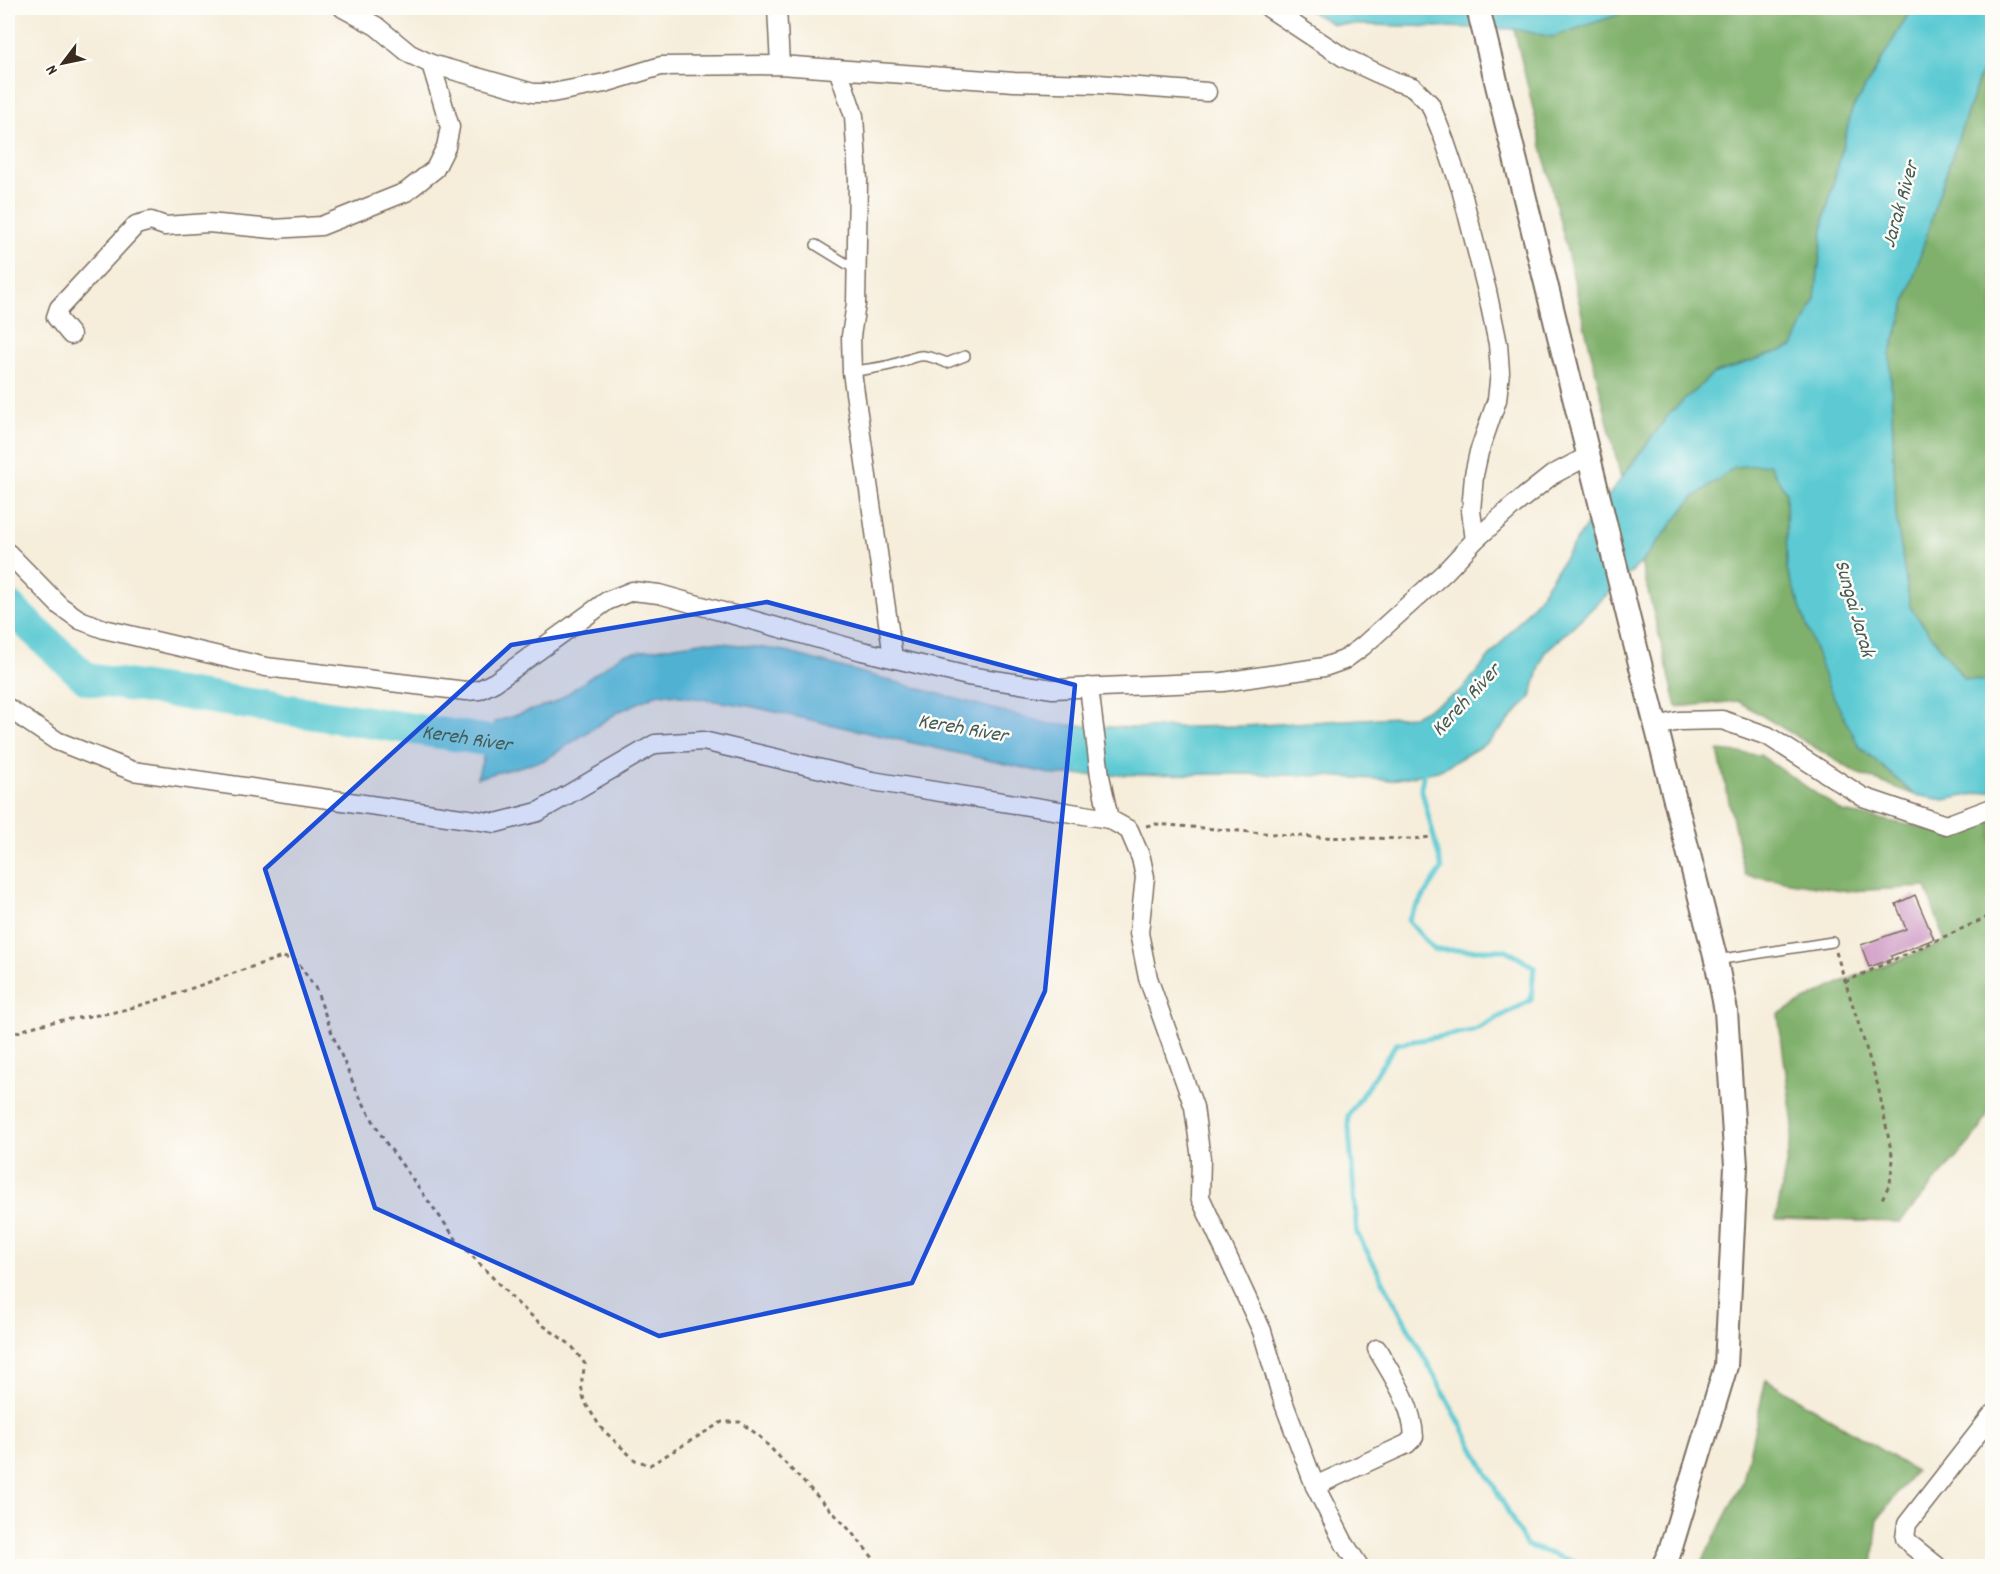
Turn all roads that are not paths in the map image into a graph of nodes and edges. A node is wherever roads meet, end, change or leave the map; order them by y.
1 (343, 8) edge
2 (777, 8) edge
3 (1269, 8) edge
4 (1478, 8) edge
5 (431, 64) junction
6 (780, 65) junction
7 (838, 69) junction
8 (1207, 92) dead end
9 (816, 245) dead end
10 (855, 269) junction
11 (71, 335) dead end
12 (965, 356) dead end
13 (852, 372) junction
14 (1590, 462) junction
15 (1475, 540) junction
16 (8, 553) edge
17 (893, 657) junction
18 (1090, 693) junction
19 (8, 708) edge
20 (1657, 726) junction
21 (1992, 808) edge
22 (1109, 819) junction
23 (1832, 942) road end
24 (1716, 960) junction
25 (1377, 1349) dead end
26 (1992, 1415) edge
27 (1315, 1486) junction
28 (1359, 1566) edge
29 (1663, 1566) edge
30 (1937, 1566) edge

1 - 5 street
2 - 6 street
3 - 15 street
4 - 14 street
5 - 6 street
5 - 11 street
6 - 7 street
7 - 8 street
7 - 10 street
9 - 10 lane
10 - 13 street
12 - 13 lane
13 - 17 street
14 - 15 street
14 - 20 street
15 - 18 street
16 - 17 street
17 - 18 street
18 - 22 street
19 - 22 street
20 - 21 street
20 - 24 street
22 - 27 street
23 - 24 lane
24 - 29 street
25 - 27 street
26 - 30 street
27 - 28 street

